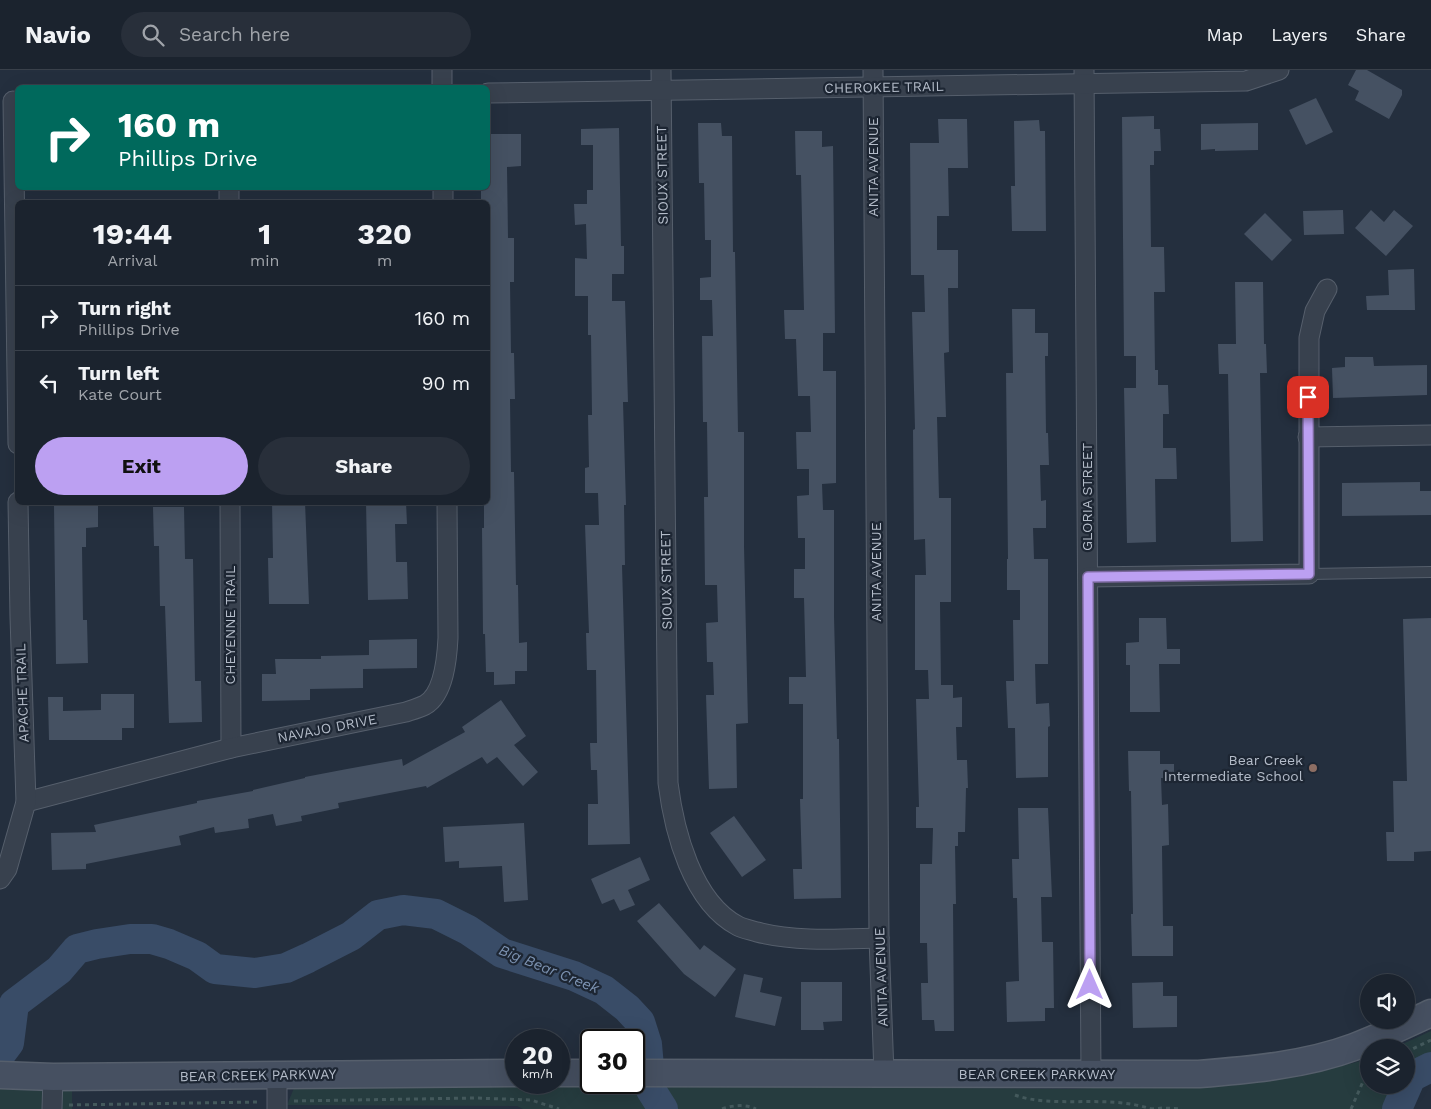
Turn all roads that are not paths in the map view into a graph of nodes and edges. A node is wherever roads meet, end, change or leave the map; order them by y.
1 (442, 70) edge
2 (660, 70) edge
3 (1279, 70) edge
4 (1084, 77) edge
5 (873, 78) edge
6 (442, 85) edge
7 (661, 90) junction
8 (490, 93) edge
9 (10, 101) edge
10 (1327, 289) dead end
11 (15, 315) edge
12 (1431, 435) edge
13 (1308, 437) junction
14 (18, 505) edge
15 (230, 505) edge
16 (447, 505) edge
17 (1431, 572) edge
18 (1309, 574) junction
19 (1088, 577) junction
20 (231, 748) junction
21 (26, 802) junction
22 (0, 879) edge
23 (879, 938) junction
24 (1431, 1013) edge
25 (645, 1073) edge
26 (505, 1074) edge
27 (884, 1074) junction
28 (1090, 1074) junction
29 (7, 1075) edge
30 (277, 1075) junction
31 (53, 1077) junction
32 (278, 1105) edge
33 (52, 1107) edge

1 - 6 street
2 - 7 street, SIOUX STREET
3 - 4 street, CHEROKEE TRAIL
4 - 5 street, CHEROKEE TRAIL
4 - 19 street, GLORIA STREET
5 - 7 street, CHEROKEE TRAIL
5 - 23 street, ANITA AVENUE
7 - 8 street, CHEROKEE TRAIL
7 - 23 street, SIOUX STREET
9 - 11 street
10 - 13 street
12 - 13 street
13 - 18 street
14 - 21 street, APACHE TRAIL
15 - 20 street, CHEYENNE TRAIL
16 - 20 street, NAVAJO DRIVE
17 - 18 lane
18 - 19 street
19 - 28 street, GLORIA STREET
20 - 21 street, NAVAJO DRIVE
21 - 22 street, APACHE TRAIL
23 - 27 street, ANITA AVENUE
24 - 28 main road, BEAR CREEK PARKWAY
25 - 27 main road, BEAR CREEK PARKWAY
26 - 30 main road, BEAR CREEK PARKWAY
27 - 28 main road, BEAR CREEK PARKWAY
29 - 31 main road, BEAR CREEK PARKWAY
30 - 31 main road, BEAR CREEK PARKWAY
30 - 32 street
31 - 33 street

